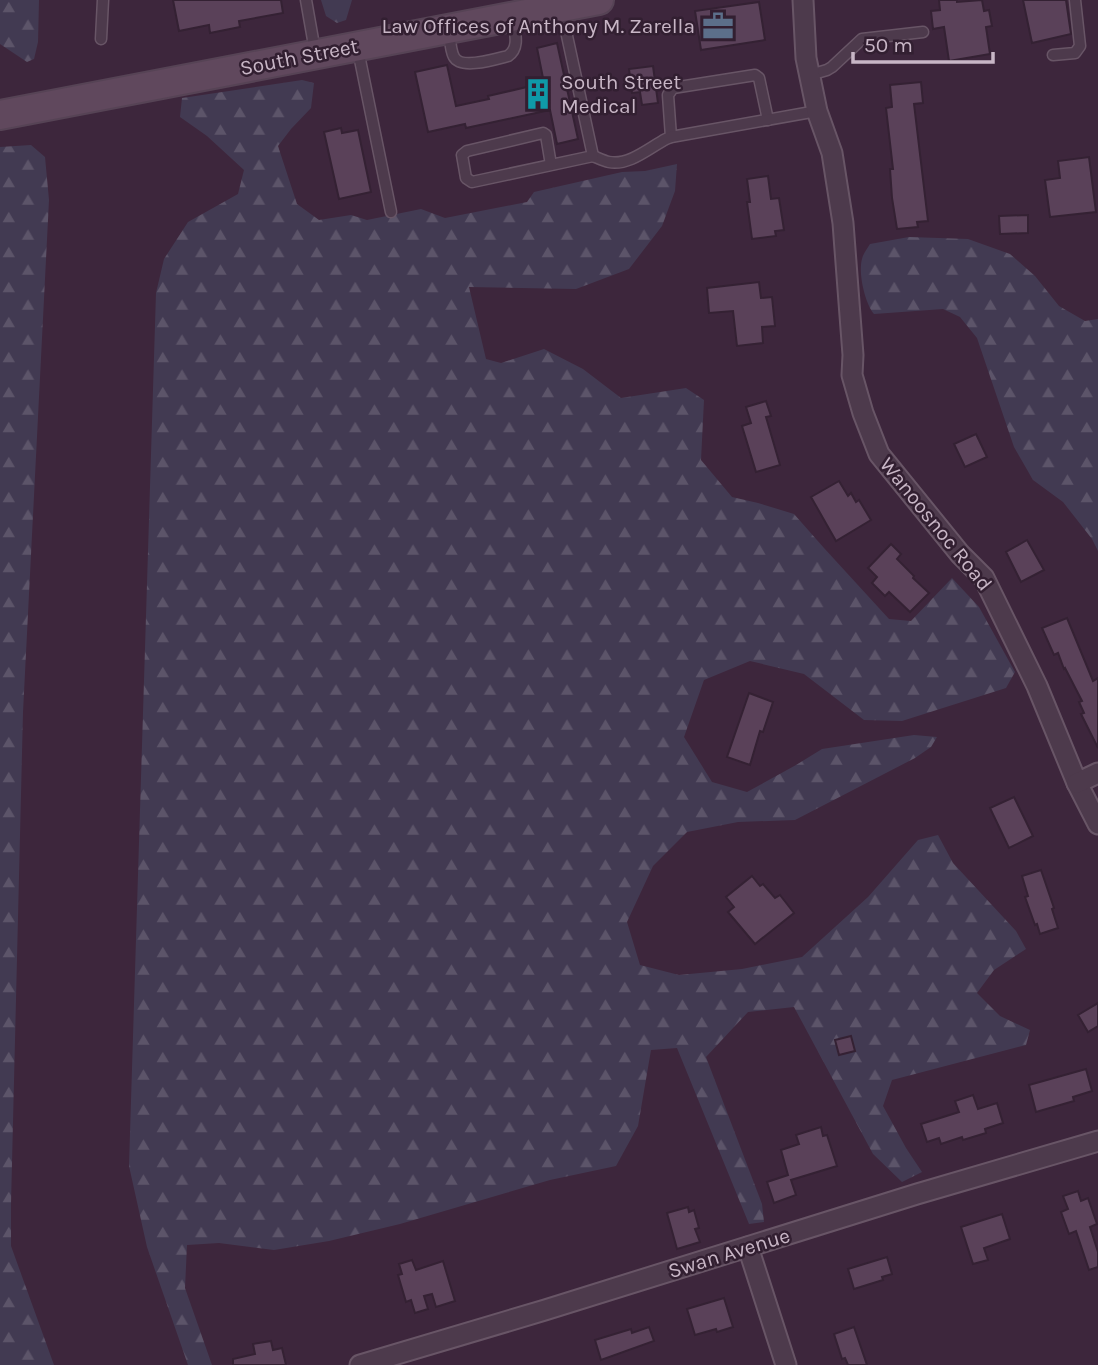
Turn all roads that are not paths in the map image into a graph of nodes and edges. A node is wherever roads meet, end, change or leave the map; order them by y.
1 (103, 0) edge
2 (306, 0) edge
3 (598, 0) edge
4 (803, 0) edge
5 (1075, 0) edge
6 (561, 7) junction
7 (512, 17) junction
8 (449, 29) junction
9 (923, 32) dead end
10 (101, 39) dead end
11 (358, 46) junction
12 (316, 54) junction
13 (1053, 55) dead end
14 (810, 75) junction
15 (817, 111) junction
16 (0, 115) edge
17 (768, 120) junction
18 (671, 137) junction
19 (593, 156) junction
20 (551, 165) junction
21 (391, 212) dead end
22 (1098, 773) edge
23 (1077, 783) junction
24 (1098, 824) edge
25 (1098, 1141) edge
26 (748, 1247) junction
27 (360, 1365) edge
28 (786, 1365) edge

1 - 10 lane
2 - 12 lane
3 - 6 main road, South Street
4 - 14 street, Wanoosnoc Road
5 - 13 lane
6 - 7 main road, South Street
6 - 19 lane
7 - 8 main road, South Street
7 - 8 lane
8 - 11 main road, South Street
9 - 14 lane
11 - 12 main road, South Street
11 - 21 lane
12 - 16 main road, South Street
14 - 15 street, Wanoosnoc Road
15 - 17 lane
15 - 23 street, Wanoosnoc Road
17 - 18 lane
17 - 18 lane
18 - 19 lane
19 - 20 lane
20 - 20 lane
22 - 23 street
23 - 24 street, Wanoosnoc Road
25 - 26 street, Swan Avenue
26 - 27 street, Swan Avenue
26 - 28 street

